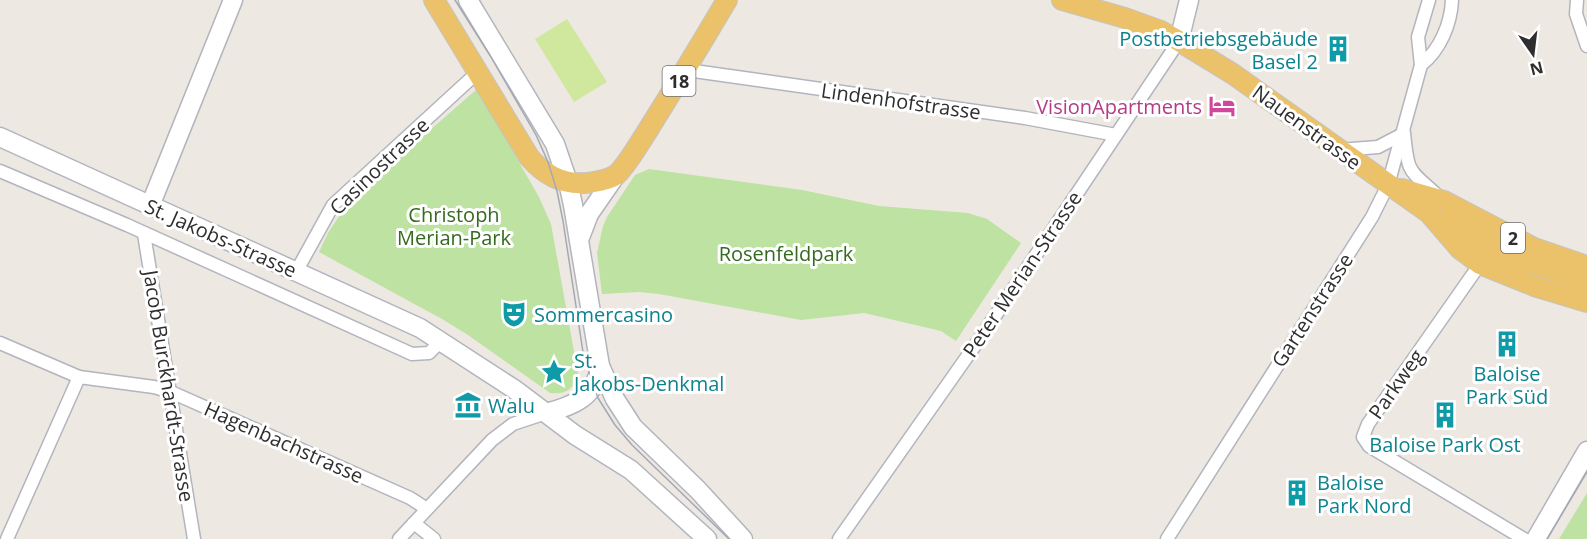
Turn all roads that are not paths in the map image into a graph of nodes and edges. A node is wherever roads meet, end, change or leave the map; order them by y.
1 (233, 0) edge
2 (434, 0) edge
3 (468, 0) edge
4 (727, 0) edge
5 (1062, 0) edge
6 (1189, 0) edge
7 (1429, 0) edge
8 (1452, 0) edge
9 (1577, 0) edge
10 (1587, 3) edge
11 (1179, 41) junction
12 (1587, 46) edge
13 (1422, 66) junction
14 (687, 70) junction
15 (478, 72) junction
16 (1402, 130) junction
17 (1116, 135) junction
18 (0, 137) edge
19 (1339, 150) junction
20 (0, 171) edge
21 (616, 175) junction
22 (568, 182) junction
23 (1388, 185) junction
24 (150, 206) junction
25 (1436, 207) junction
26 (144, 234) junction
27 (579, 241) junction
28 (1480, 264) junction
29 (1587, 266) edge
30 (296, 272) junction
31 (1587, 282) edge
32 (1587, 302) edge
33 (441, 341) junction
34 (0, 343) edge
35 (600, 366) junction
36 (79, 376) junction
37 (171, 392) junction
38 (546, 413) junction
39 (1587, 451) edge
40 (427, 509) junction
41 (414, 523) junction
42 (7, 539) edge
43 (194, 539) edge
44 (399, 539) edge
45 (434, 539) edge
46 (707, 539) edge
47 (743, 539) edge
48 (839, 539) edge
49 (1167, 539) edge
50 (1524, 539) edge
51 (1536, 539) edge

1 - 24 main road
2 - 15 main road
3 - 22 main road
4 - 14 main road, 18
5 - 11 main road, Nauenstrasse / 2
6 - 11 main road, Peter Merian-Strasse
7 - 13 street, Gartenstrasse
8 - 13 street, Gartenstrasse
9 - 10 street
9 - 12 street
11 - 17 street, Peter Merian-Strasse
11 - 19 main road, Nauenstrasse / 2
13 - 16 street, Gartenstrasse
14 - 17 street, Lindenhofstrasse
14 - 21 main road, 18
15 - 22 main road
15 - 30 street, Casinostrasse
16 - 19 street
16 - 23 street, Gartenstrasse
16 - 25 street
17 - 48 street, Peter Merian-Strasse
18 - 24 main road, St. Jakobs-Strasse
19 - 23 main road, Nauenstrasse / 2
20 - 26 street, St. Jakobs-Strasse
21 - 22 main road
21 - 27 main road
22 - 27 main road
23 - 25 main road, Nauenstrasse / 2
23 - 49 street, Gartenstrasse
24 - 30 main road, St. Jakobs-Strasse
25 - 28 main road, 2
25 - 29 main road, Nauenstrasse / 2
25 - 31 main road
26 - 33 street, St. Jakobs-Strasse
26 - 37 street, Jacob Burckhardt-Strasse
27 - 35 main road
28 - 32 main road, 2
28 - 50 street, Parkweg
30 - 33 main road, St. Jakobs-Strasse
33 - 38 main road, St. Jakobs-Strasse
34 - 36 street, Hagenbachstrasse
35 - 38 main road
35 - 47 main road
36 - 37 street, Hagenbachstrasse
36 - 42 street
37 - 40 street, Hagenbachstrasse
37 - 43 street, Jacob Burckhardt-Strasse
38 - 40 street
38 - 46 main road, St. Jakobs-Strasse
39 - 51 main road
40 - 41 street
41 - 44 street
41 - 45 street

